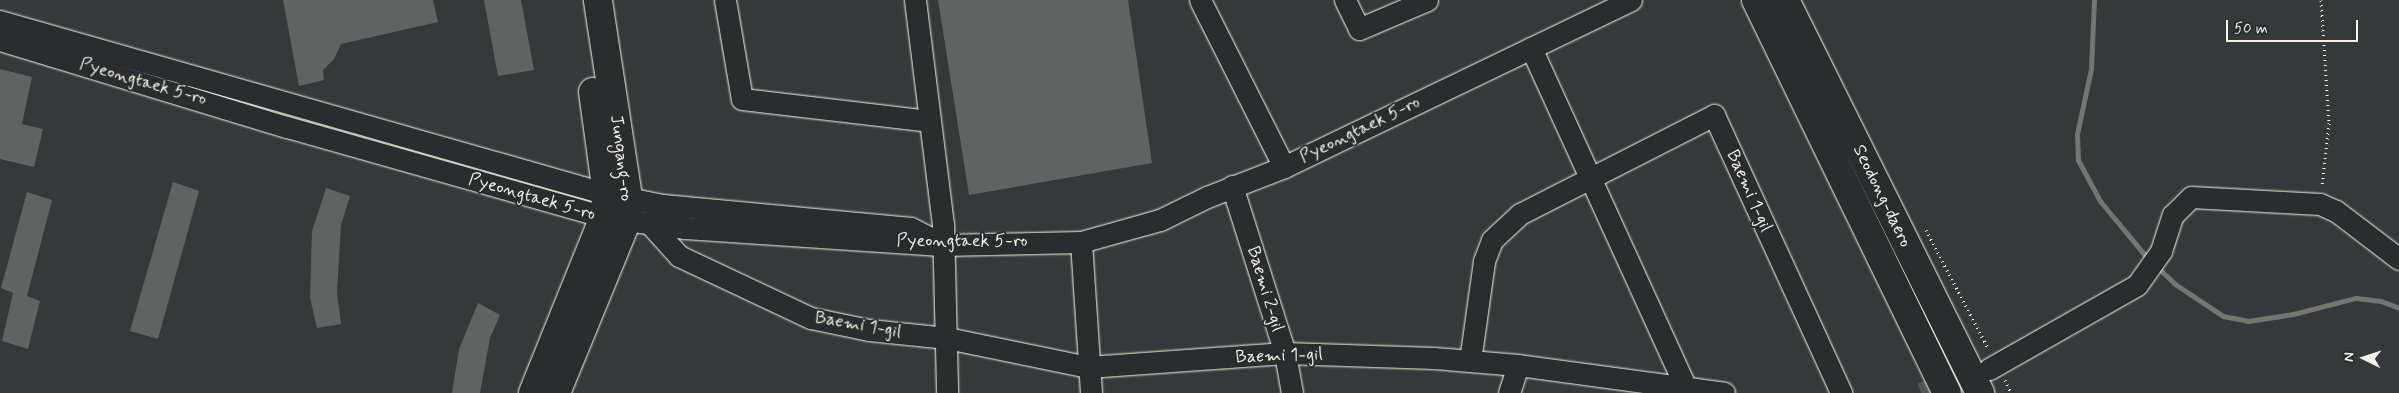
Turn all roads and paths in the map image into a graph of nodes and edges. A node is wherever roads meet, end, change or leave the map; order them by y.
1 (580, 0) edge
2 (598, 0) edge
3 (725, 0) edge
4 (915, 0) edge
5 (1200, 0) edge
6 (1345, 0) edge
7 (1427, 0) edge
8 (1631, 0) edge
9 (1785, 0) edge
10 (2321, 0) edge
11 (1755, 1) edge
12 (0, 21) edge
13 (0, 40) edge
14 (1531, 48) junction
15 (300, 106) junction
16 (928, 121) junction
17 (294, 129) junction
18 (1284, 167) junction
19 (1590, 179) junction
20 (1232, 186) junction
21 (2320, 204) junction
22 (624, 211) junction
23 (1861, 214) junction
24 (1082, 242) junction
25 (944, 245) junction
26 (2399, 259) edge
27 (947, 338) junction
28 (1285, 353) junction
29 (1470, 361) junction
30 (1518, 365) junction
31 (1088, 367) junction
32 (1984, 381) edge
33 (1623, 387) edge
34 (1688, 391) edge
35 (533, 393) edge
36 (556, 393) edge
37 (947, 393) edge
38 (1091, 393) edge
39 (1292, 393) edge
40 (1508, 393) edge
41 (1724, 393) edge
42 (1841, 393) edge
43 (1931, 393) edge
44 (1947, 393) edge

1 - 22 main road, Jungang-ro
2 - 22 main road, Jungang-ro
3 - 16 street
4 - 16 street
5 - 18 street
6 - 7 street
8 - 14 street, Pyeongtaek 5-ro
9 - 32 main road, Seodong-daero
10 - 21 path
11 - 23 main road, Seodong-daero
12 - 15 street
13 - 17 street, Pyeongtaek 5-ro
14 - 18 street, Pyeongtaek 5-ro
14 - 19 street
15 - 17 street
15 - 22 street
16 - 25 street
17 - 22 street, Pyeongtaek 5-ro
18 - 20 street, Pyeongtaek 5-ro
19 - 29 street, Baemi 1-gil
19 - 34 street
19 - 42 street, Baemi 1-gil
20 - 24 street, Pyeongtaek 5-ro
20 - 28 street, Baemi 2-gil
21 - 26 street
21 - 32 street
22 - 25 street, Pyeongtaek 5-ro
22 - 25 street
22 - 27 street, Baemi 1-gil
22 - 35 main road, Jungang-ro
22 - 36 main road, Jungang-ro
23 - 43 main road
23 - 44 main road, Seodong-daero
24 - 25 street, Pyeongtaek 5-ro
24 - 31 street
25 - 27 street
27 - 31 street, Baemi 1-gil
27 - 37 street
28 - 29 street, Baemi 1-gil
28 - 31 street, Baemi 1-gil
28 - 39 street, Baemi 2-gil
29 - 30 street, Baemi 1-gil
30 - 33 street, Baemi 1-gil
30 - 40 street
31 - 38 street
33 - 34 street, Baemi 1-gil
34 - 41 street, Baemi 1-gil

